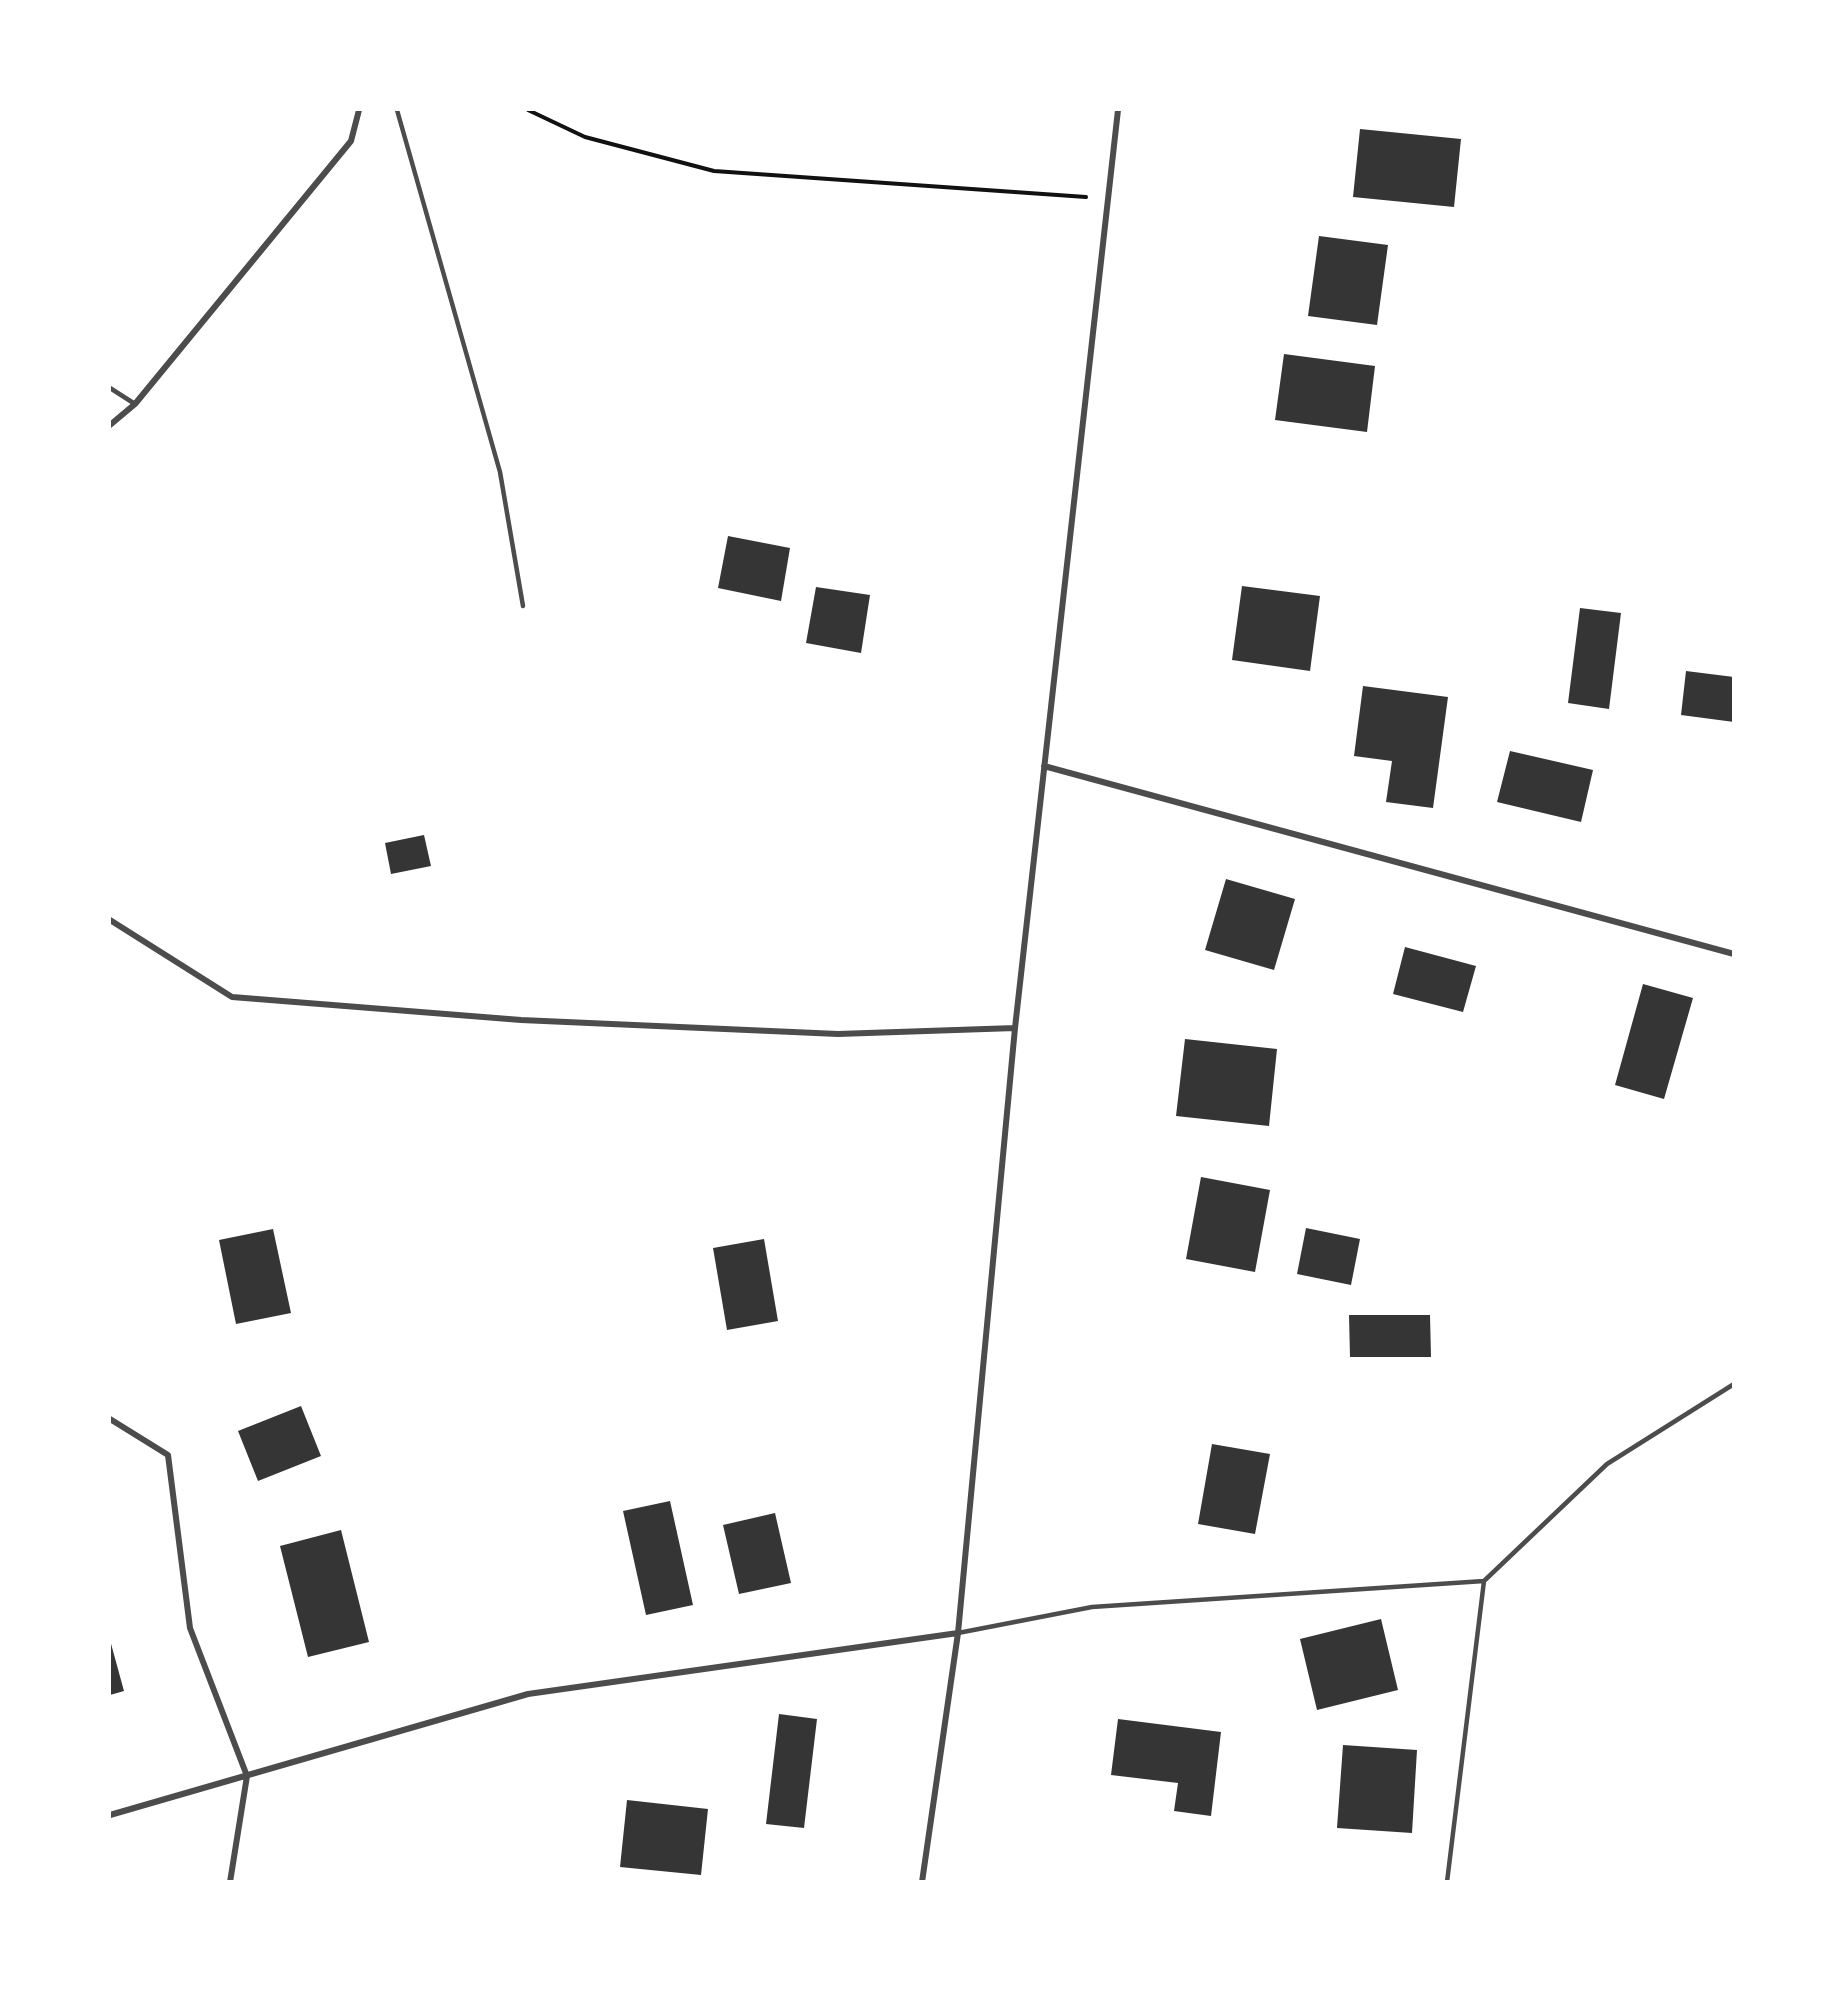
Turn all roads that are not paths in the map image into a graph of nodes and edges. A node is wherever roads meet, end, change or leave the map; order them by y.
1 (359, 110) edge
2 (397, 110) edge
3 (1118, 110) edge
4 (110, 388) edge
5 (135, 404) junction
6 (110, 425) edge
7 (523, 606) dead end
8 (1044, 766) junction
9 (110, 920) edge
10 (1734, 954) edge
11 (1015, 1028) junction
12 (1734, 1384) edge
13 (110, 1419) edge
14 (1484, 1581) junction
15 (958, 1633) junction
16 (247, 1776) junction
17 (110, 1815) edge
18 (230, 1881) edge
19 (922, 1881) edge
20 (1448, 1881) edge

1 - 5 street
2 - 7 lane
3 - 8 street
4 - 5 lane
5 - 6 street
8 - 10 street
8 - 11 street
9 - 11 street
11 - 15 street
12 - 14 lane
13 - 16 street
14 - 15 lane
14 - 20 lane
15 - 16 street
15 - 19 street
16 - 17 street
16 - 18 street

